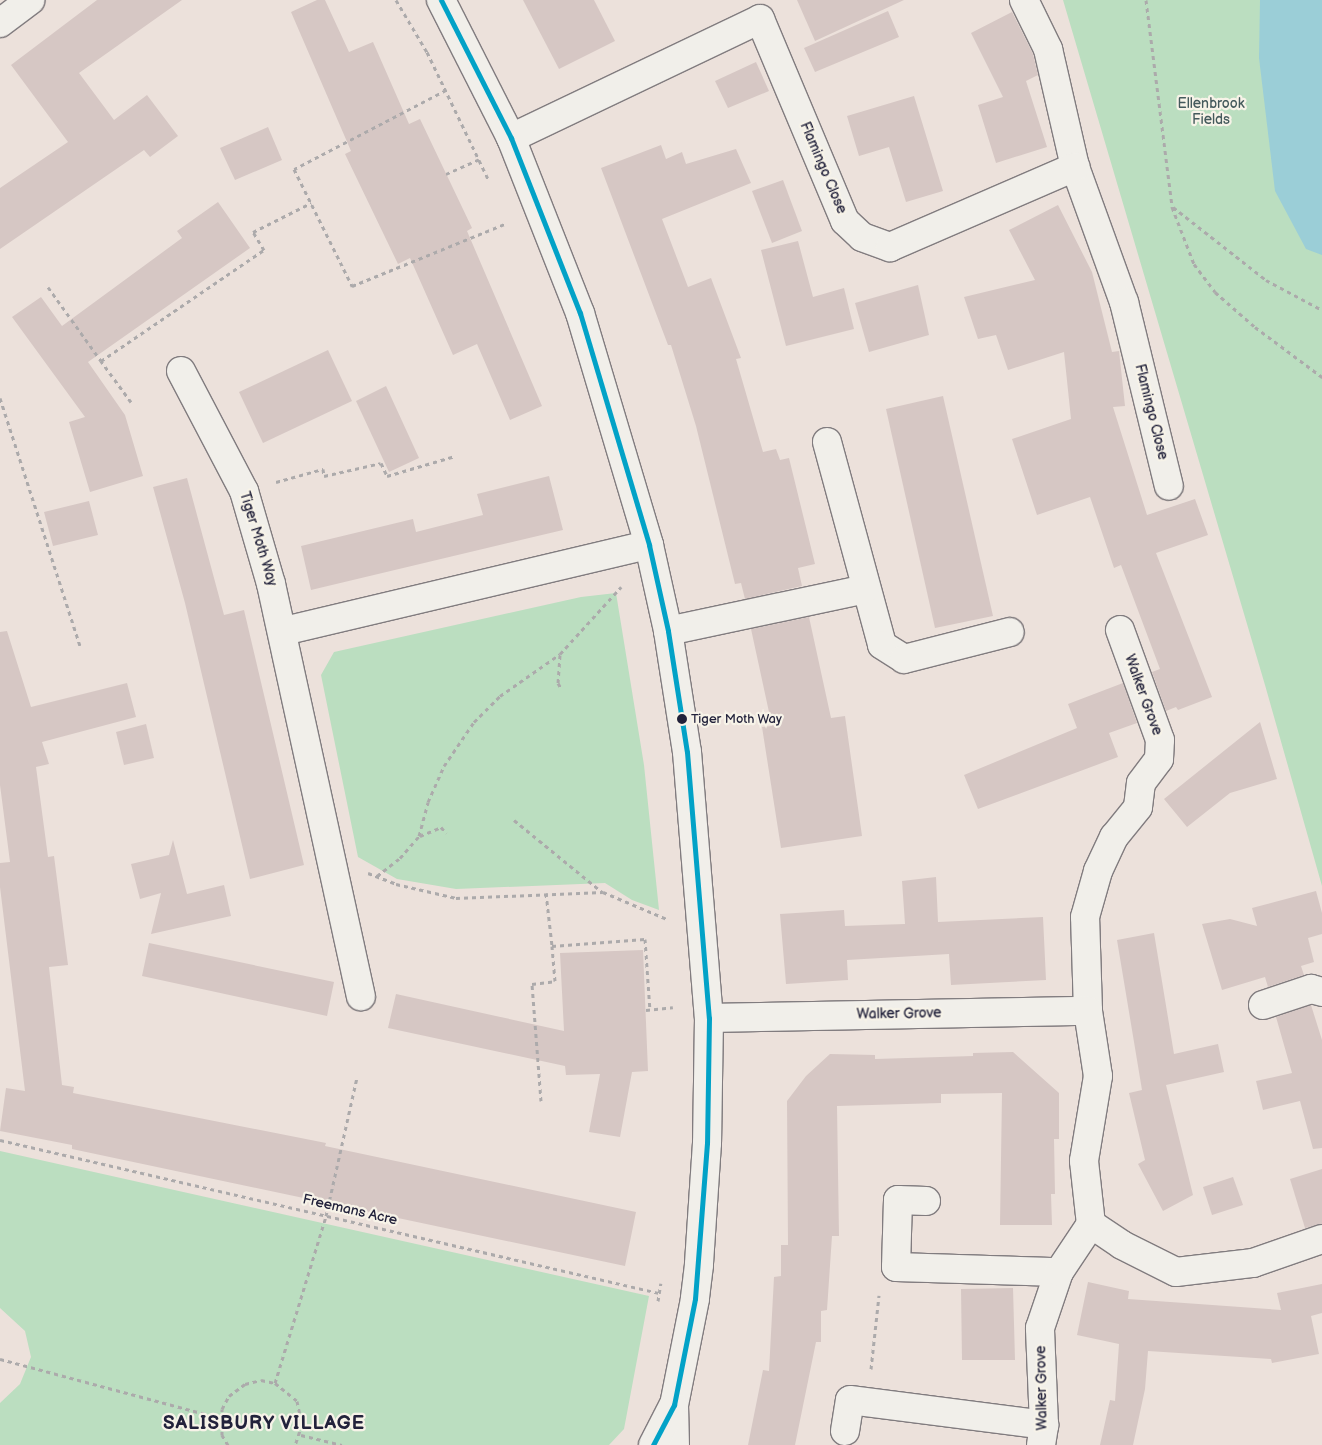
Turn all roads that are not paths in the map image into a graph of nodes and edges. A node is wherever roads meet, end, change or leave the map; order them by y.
1 (30, 0) edge
2 (440, 0) edge
3 (1024, 0) edge
4 (755, 10) edge
5 (0, 23) edge
6 (511, 138) junction
7 (1075, 167) junction
8 (181, 371) dead end
9 (827, 442) dead end
10 (1169, 486) dead end
11 (649, 545) junction
12 (865, 589) junction
13 (1120, 630) dead end
14 (284, 631) junction
15 (668, 631) junction
16 (1010, 632) dead end
17 (1322, 992) edge
18 (361, 996) dead end
19 (1263, 1005) dead end
20 (1088, 1011) junction
21 (709, 1018) junction
22 (926, 1202) dead end
23 (1091, 1224) junction
24 (1322, 1239) edge
25 (1059, 1272) junction
26 (674, 1405) junction
27 (845, 1431) dead end
28 (1043, 1435) edge
29 (652, 1445) edge
30 (675, 1445) edge

1 - 5 street
2 - 6 street
3 - 7 street, Flamingo Close
4 - 6 street, Flamingo Close
4 - 7 street, Flamingo Close
6 - 11 street
7 - 10 street, Flamingo Close
8 - 14 street, Tiger Moth Way
9 - 12 street
11 - 14 street
11 - 15 street
12 - 15 street
12 - 16 street
13 - 20 street, Walker Grove
14 - 18 street, Tiger Moth Way
15 - 21 street
17 - 19 street
20 - 21 street, Walker Grove
20 - 23 street, Walker Grove
21 - 26 street
22 - 25 street
23 - 24 street
23 - 25 street, Walker Grove
25 - 28 street, Walker Grove
26 - 29 street
26 - 30 street
27 - 28 street

